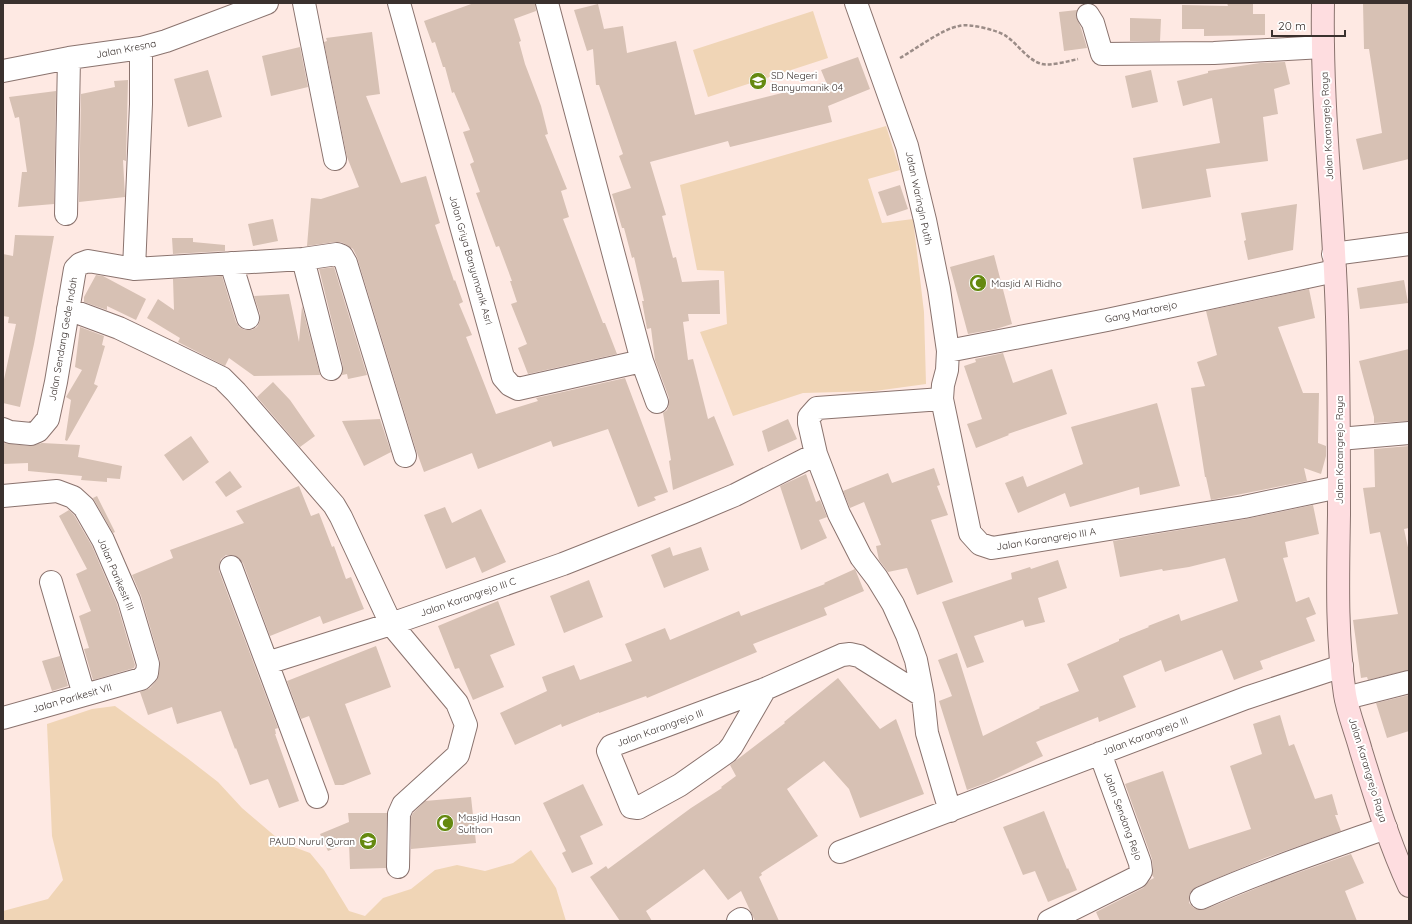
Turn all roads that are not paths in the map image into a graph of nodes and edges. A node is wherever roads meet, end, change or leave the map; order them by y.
1 (267, 3) edge
2 (304, 3) edge
3 (399, 3) edge
4 (547, 3) edge
5 (856, 3) edge
6 (1323, 3) edge
7 (1088, 15) dead end
8 (1323, 47) junction
9 (141, 48) junction
10 (69, 58) junction
11 (3, 71) edge
12 (336, 159) dead end
13 (66, 214) dead end
14 (1409, 244) edge
15 (303, 259) junction
16 (1334, 262) junction
17 (231, 263) junction
18 (134, 269) junction
19 (68, 310) junction
20 (248, 318) dead end
21 (948, 351) junction
22 (642, 361) junction
23 (331, 369) dead end
24 (942, 400) junction
25 (656, 402) dead end
26 (3, 429) edge
27 (1409, 433) edge
28 (1339, 439) junction
29 (816, 454) junction
30 (405, 456) dead end
31 (1339, 487) junction
32 (3, 496) edge
33 (231, 567) dead end
34 (51, 582) dead end
35 (391, 624) junction
36 (267, 663) junction
37 (1342, 666) junction
38 (142, 679) joint
39 (1409, 682) edge
40 (765, 689) junction
41 (84, 695) junction
42 (923, 696) junction
43 (1346, 698) junction
44 (3, 718) edge
45 (1100, 753) junction
46 (317, 797) dead end
47 (950, 811) junction
48 (1386, 828) junction
49 (840, 852) dead end
50 (398, 867) dead end
51 (1409, 886) edge
52 (1201, 898) dead end
53 (1049, 921) edge

1 - 9 street, Jalan Kresna
2 - 12 street
3 - 22 street, Jalan Griya Banyumanik Asri
4 - 22 street
5 - 21 street, Jalan Waringin Putih
6 - 8 main road, Jalan Karangrejo Raya
7 - 8 street
8 - 16 main road, Jalan Karangrejo Raya
9 - 10 street, Jalan Kresna
9 - 18 street
10 - 11 street, Jalan Kresna
10 - 13 street
14 - 16 street, Gang Martorejo
15 - 17 street, Jalan Sendang Gede Indah
15 - 23 street
15 - 30 street, Jalan Sendang Gede Indah
16 - 21 street, Gang Martorejo
16 - 28 main road, Jalan Karangrejo Raya
17 - 18 street, Jalan Sendang Gede Indah
17 - 20 street
18 - 19 street, Jalan Sendang Gede Indah
19 - 26 street, Jalan Sendang Gede Indah
19 - 35 street
21 - 24 street, Jalan Waringin Putih
22 - 25 street
24 - 29 street
24 - 31 street, Jalan Karangrejo III A
27 - 28 street
28 - 31 main road, Jalan Karangrejo Raya
29 - 35 street, Jalan Karangrejo III C
29 - 42 street
31 - 37 main road, Jalan Karangrejo Raya
32 - 38 street, Jalan Parikesit III
33 - 36 street
34 - 41 street
35 - 36 street, Jalan Karangrejo III C
35 - 50 street
36 - 46 street
37 - 43 main road, Jalan Karangrejo Raya
37 - 45 street, Jalan Karangrejo III
38 - 41 street, Jalan Parikesit VII
39 - 43 street
40 - 40 street, Jalan Karangrejo III
40 - 42 street, Jalan Karangrejo III
41 - 44 street, Jalan Parikesit VII
42 - 47 street
43 - 48 main road, Jalan Karangrejo Raya
45 - 47 street, Jalan Karangrejo III
45 - 53 street, Jalan Sendang Rejo
47 - 49 street, Jalan Karangrejo III
48 - 51 main road, Jalan Karangrejo Raya
48 - 52 street

